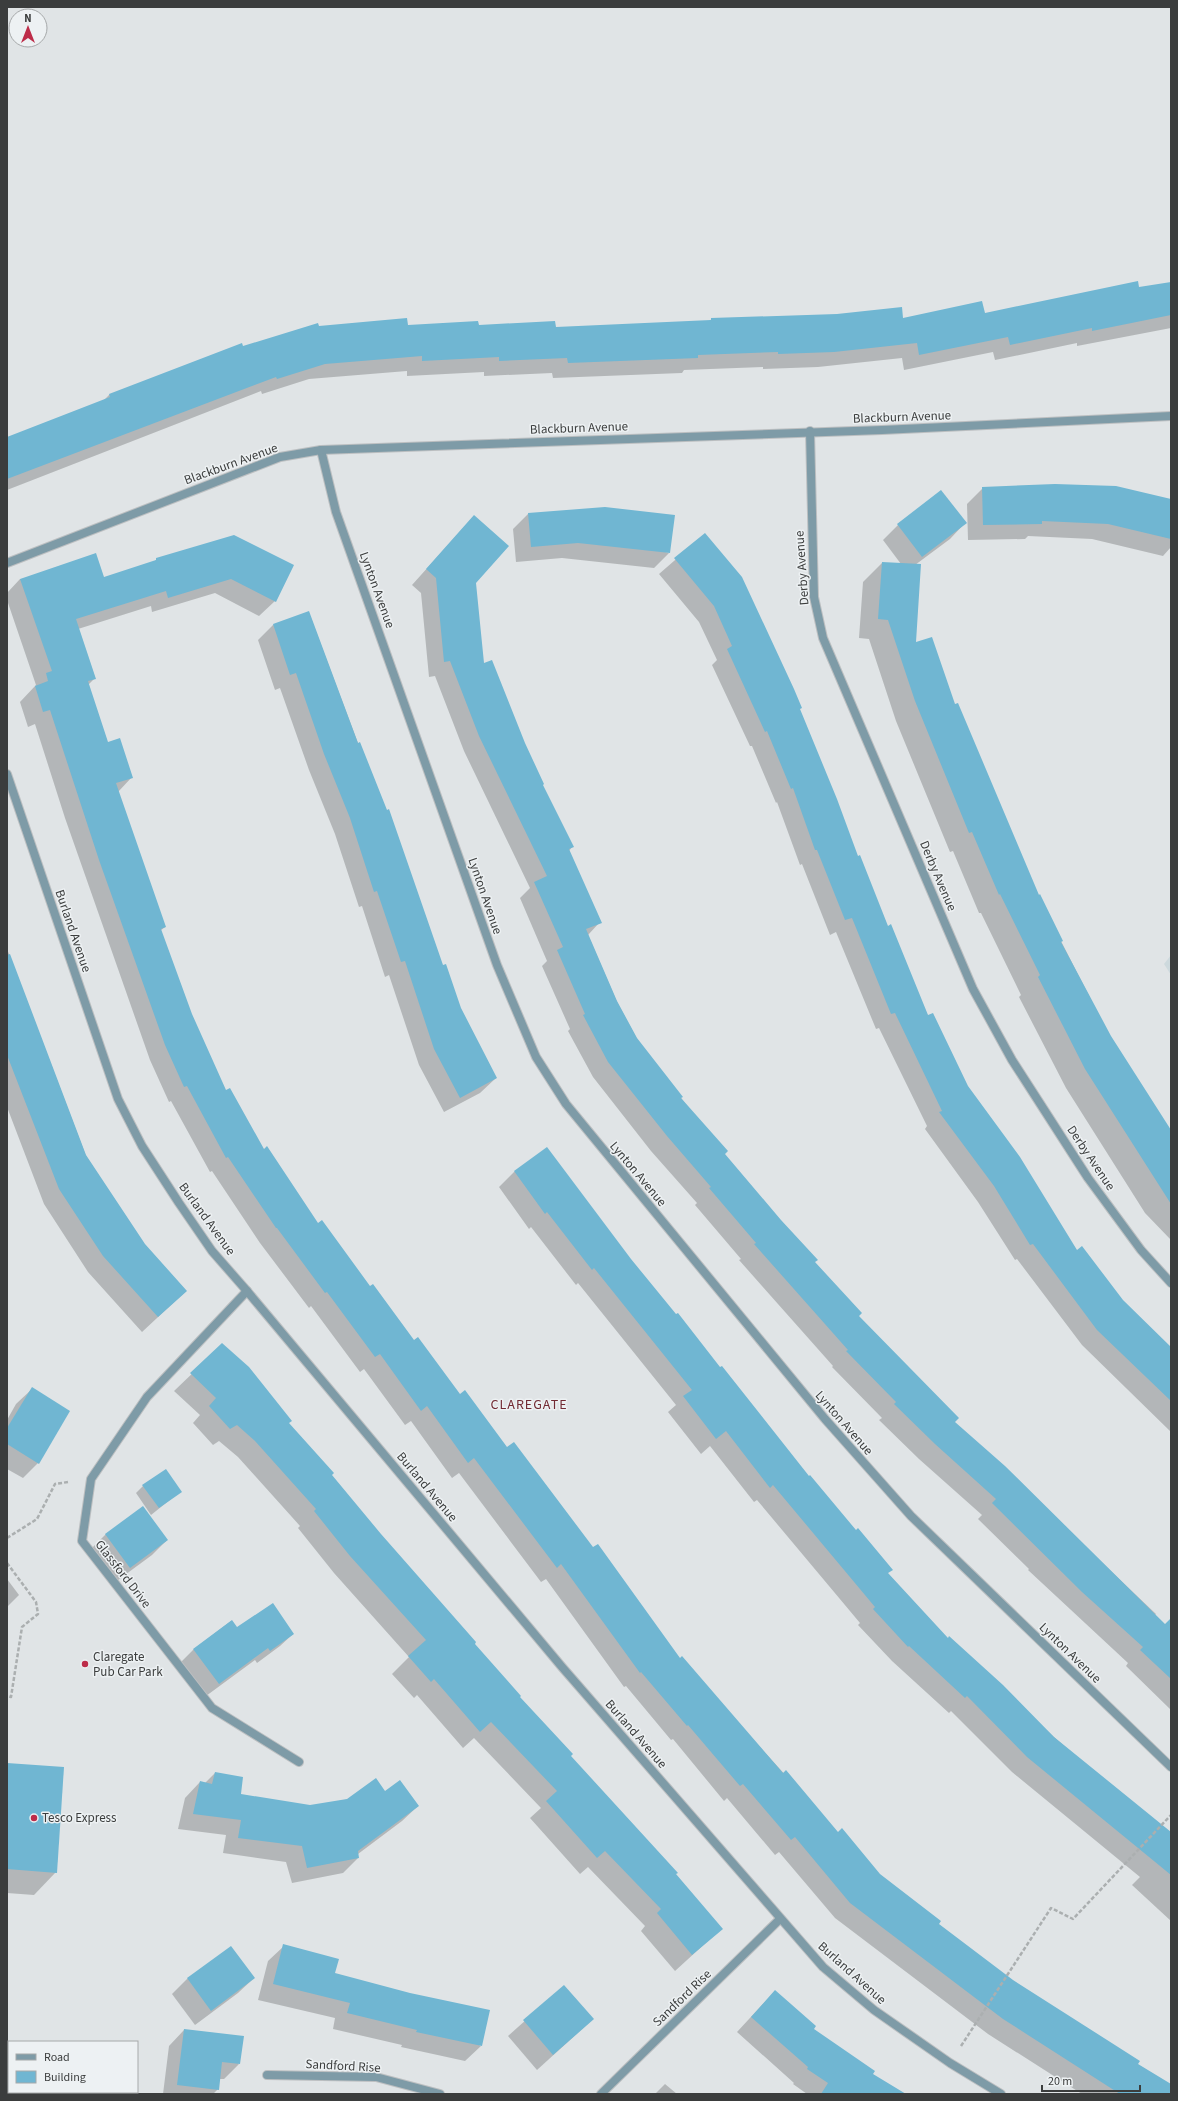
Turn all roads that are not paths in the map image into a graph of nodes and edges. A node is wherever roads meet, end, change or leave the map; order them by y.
1 (1171, 416) edge
2 (810, 431) junction
3 (321, 450) junction
4 (7, 562) edge
5 (7, 774) edge
6 (1171, 1282) edge
7 (247, 1291) junction
8 (298, 1762) dead end
9 (1171, 1767) edge
10 (780, 1919) junction
11 (267, 2075) dead end
12 (440, 2094) edge
13 (601, 2094) edge
14 (1001, 2094) edge

1 - 2 street, Blackburn Avenue
2 - 3 street, Blackburn Avenue
2 - 6 street, Derby Avenue
3 - 4 street, Blackburn Avenue
3 - 9 street, Lynton Avenue
5 - 7 street, Burland Avenue
7 - 8 street, Glassford Drive
7 - 10 street, Burland Avenue
10 - 13 street, Sandford Rise
10 - 14 street, Burland Avenue
11 - 12 street, Sandford Rise

